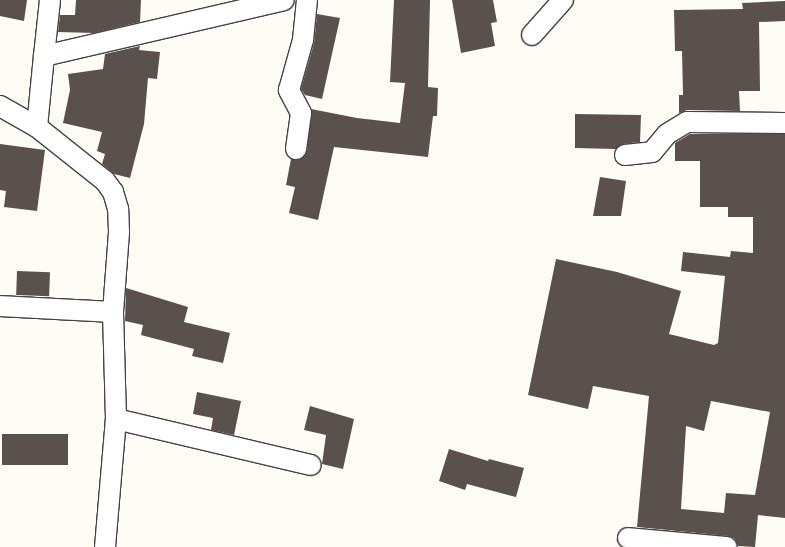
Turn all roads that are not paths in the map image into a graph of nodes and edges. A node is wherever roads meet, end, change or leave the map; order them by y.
1 (50, 0) edge
2 (284, 0) edge
3 (307, 0) edge
4 (563, 0) edge
5 (532, 35) dead end
6 (44, 56) junction
7 (0, 106) edge
8 (785, 123) edge
9 (36, 127) junction
10 (296, 149) dead end
11 (625, 155) dead end
12 (0, 306) edge
13 (113, 312) junction
14 (116, 419) junction
15 (311, 465) dead end
16 (628, 538) dead end
17 (105, 547) edge
18 (727, 547) edge

1 - 6 street
2 - 6 street
3 - 10 street
4 - 5 street
6 - 9 street
7 - 9 street
8 - 11 street
9 - 13 street
12 - 13 street
13 - 14 street
14 - 15 street
14 - 17 street
16 - 18 street

